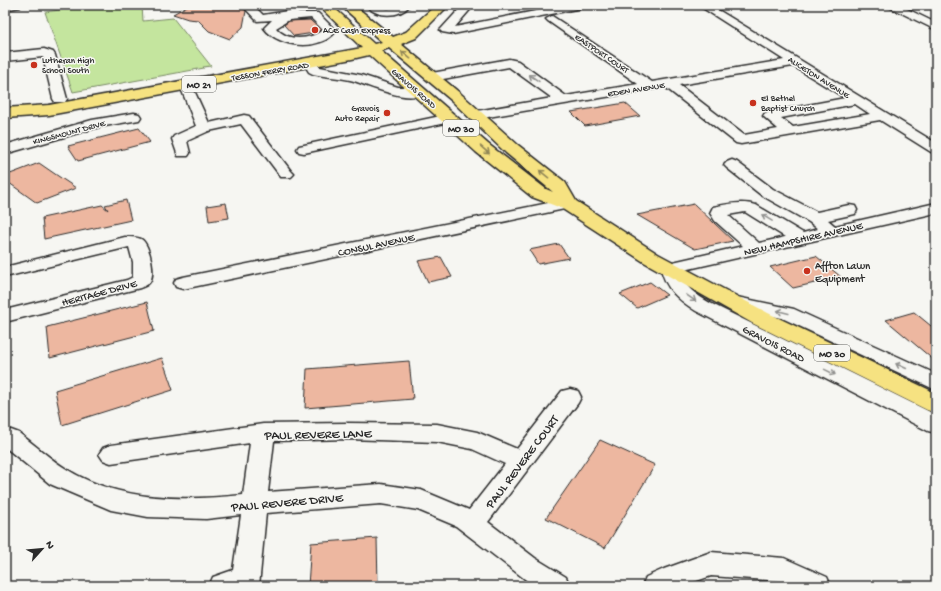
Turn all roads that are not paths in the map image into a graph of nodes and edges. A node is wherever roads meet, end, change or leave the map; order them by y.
1 (16, 5) edge
2 (247, 5) edge
3 (346, 5) edge
4 (371, 5) edge
5 (405, 5) edge
6 (424, 5) edge
7 (581, 5) edge
8 (703, 5) edge
9 (890, 5) edge
10 (5, 7) edge
11 (327, 8) edge
12 (440, 8) edge
13 (466, 9) edge
14 (294, 11) edge
15 (480, 11) dead end
16 (494, 12) dead end
17 (531, 15) junction
18 (315, 16) junction
19 (552, 19) dead end
20 (936, 27) edge
21 (386, 38) junction
22 (366, 45) junction
23 (292, 46) junction
24 (5, 57) edge
25 (317, 62) junction
26 (795, 62) junction
27 (394, 70) junction
28 (432, 77) junction
29 (369, 81) junction
30 (670, 84) junction
31 (186, 86) junction
32 (651, 87) junction
33 (418, 91) junction
34 (558, 97) junction
35 (60, 99) junction
36 (857, 100) junction
37 (5, 113) edge
38 (476, 115) junction
39 (882, 116) junction
40 (134, 117) dead end
41 (450, 118) junction
42 (204, 128) junction
43 (790, 132) junction
44 (304, 149) dead end
45 (936, 149) edge
46 (5, 150) edge
47 (183, 153) dead end
48 (732, 165) dead end
49 (286, 174) dead end
50 (568, 204) junction
51 (936, 208) edge
52 (849, 210) dead end
53 (814, 218) junction
54 (832, 232) junction
55 (801, 239) junction
56 (756, 249) junction
57 (670, 268) junction
58 (5, 272) edge
59 (183, 283) dead end
60 (728, 301) junction
61 (5, 316) edge
62 (936, 383) edge
63 (570, 397) dead end
64 (936, 404) edge
65 (936, 425) edge
66 (263, 433) junction
67 (7, 435) edge
68 (111, 454) dead end
69 (521, 461) junction
70 (255, 504) junction
71 (472, 525) junction
72 (238, 583) edge
73 (556, 586) edge
74 (656, 586) edge
75 (817, 586) edge

1 - 10 street
2 - 14 street
3 - 21 main road, GRAVOIS ROAD / MO 30
4 - 5 street
6 - 21 main road
7 - 17 street
8 - 26 street, ALICETON AVENUE
9 - 20 street
11 - 14 street
11 - 18 street
11 - 22 main road, GRAVOIS ROAD / MO 30
12 - 13 street
12 - 21 main road
13 - 15 street
13 - 17 street
14 - 18 street
14 - 23 street
16 - 17 street
18 - 23 street
19 - 32 street, EASTPORT COURT
21 - 22 main road, TESSON FERRY ROAD / MO 21
28 -> 21 main road, GRAVOIS ROAD / MO 30
22 - 23 main road, TESSON FERRY ROAD / MO 21
22 - 25 main road, TESSON FERRY ROAD / MO 21
22 - 27 main road, GRAVOIS ROAD / MO 30
23 - 35 main road, TESSON FERRY ROAD / MO 21
24 - 35 street
25 - 27 main road
25 - 29 street
25 - 31 main road, TESSON FERRY ROAD / MO 21
26 - 30 street, EDEN AVENUE
26 - 36 street, ALICETON AVENUE
27 - 29 street
27 - 33 main road, GRAVOIS ROAD / MO 30
34 -> 28 street
28 - 38 main road, GRAVOIS ROAD / MO 30
29 - 33 street
30 - 32 street, EDEN AVENUE
30 - 43 street
31 - 37 main road, TESSON FERRY ROAD / MO 21
31 - 42 street
32 - 34 street, EDEN AVENUE
33 - 41 main road, GRAVOIS ROAD / MO 30
34 - 38 street, EDEN AVENUE
35 - 37 main road, TESSON FERRY ROAD / MO 21
36 - 39 street, ALICETON AVENUE
36 - 43 street
50 -> 38 main road, GRAVOIS ROAD / MO 30
39 - 43 street
39 - 45 street, ALICETON AVENUE
40 - 46 street, KINGSMOUNT DRIVE
41 - 44 street
41 -> 50 main road, GRAVOIS ROAD / MO 30
42 - 47 street
42 - 49 street
48 - 53 street
50 - 57 main road, GRAVOIS ROAD / MO 30
50 - 59 street, CONSUL AVENUE
51 - 54 street, NEW HAMPSHIRE AVENUE
52 - 53 street
53 - 54 street
54 - 55 street, NEW HAMPSHIRE AVENUE
55 - 56 street, NEW HAMPSHIRE AVENUE
55 -> 56 street
56 - 57 street, NEW HAMPSHIRE AVENUE
57 - 60 main road, GRAVOIS ROAD / MO 30
57 -> 65 street, GRAVOIS ROAD
58 - 61 street, HERITAGE DRIVE
62 -> 60 street, GRAVOIS ROAD
60 - 64 main road, GRAVOIS ROAD / MO 30
63 - 69 street, PAUL REVERE COURT
66 - 68 street, PAUL REVERE LANE
66 - 69 street, PAUL REVERE LANE
66 - 70 street
67 - 70 street, PAUL REVERE DRIVE
69 - 71 street, PAUL REVERE COURT
70 - 71 street, PAUL REVERE DRIVE
70 - 72 street
71 - 73 street, PAUL REVERE DRIVE
74 - 75 street

